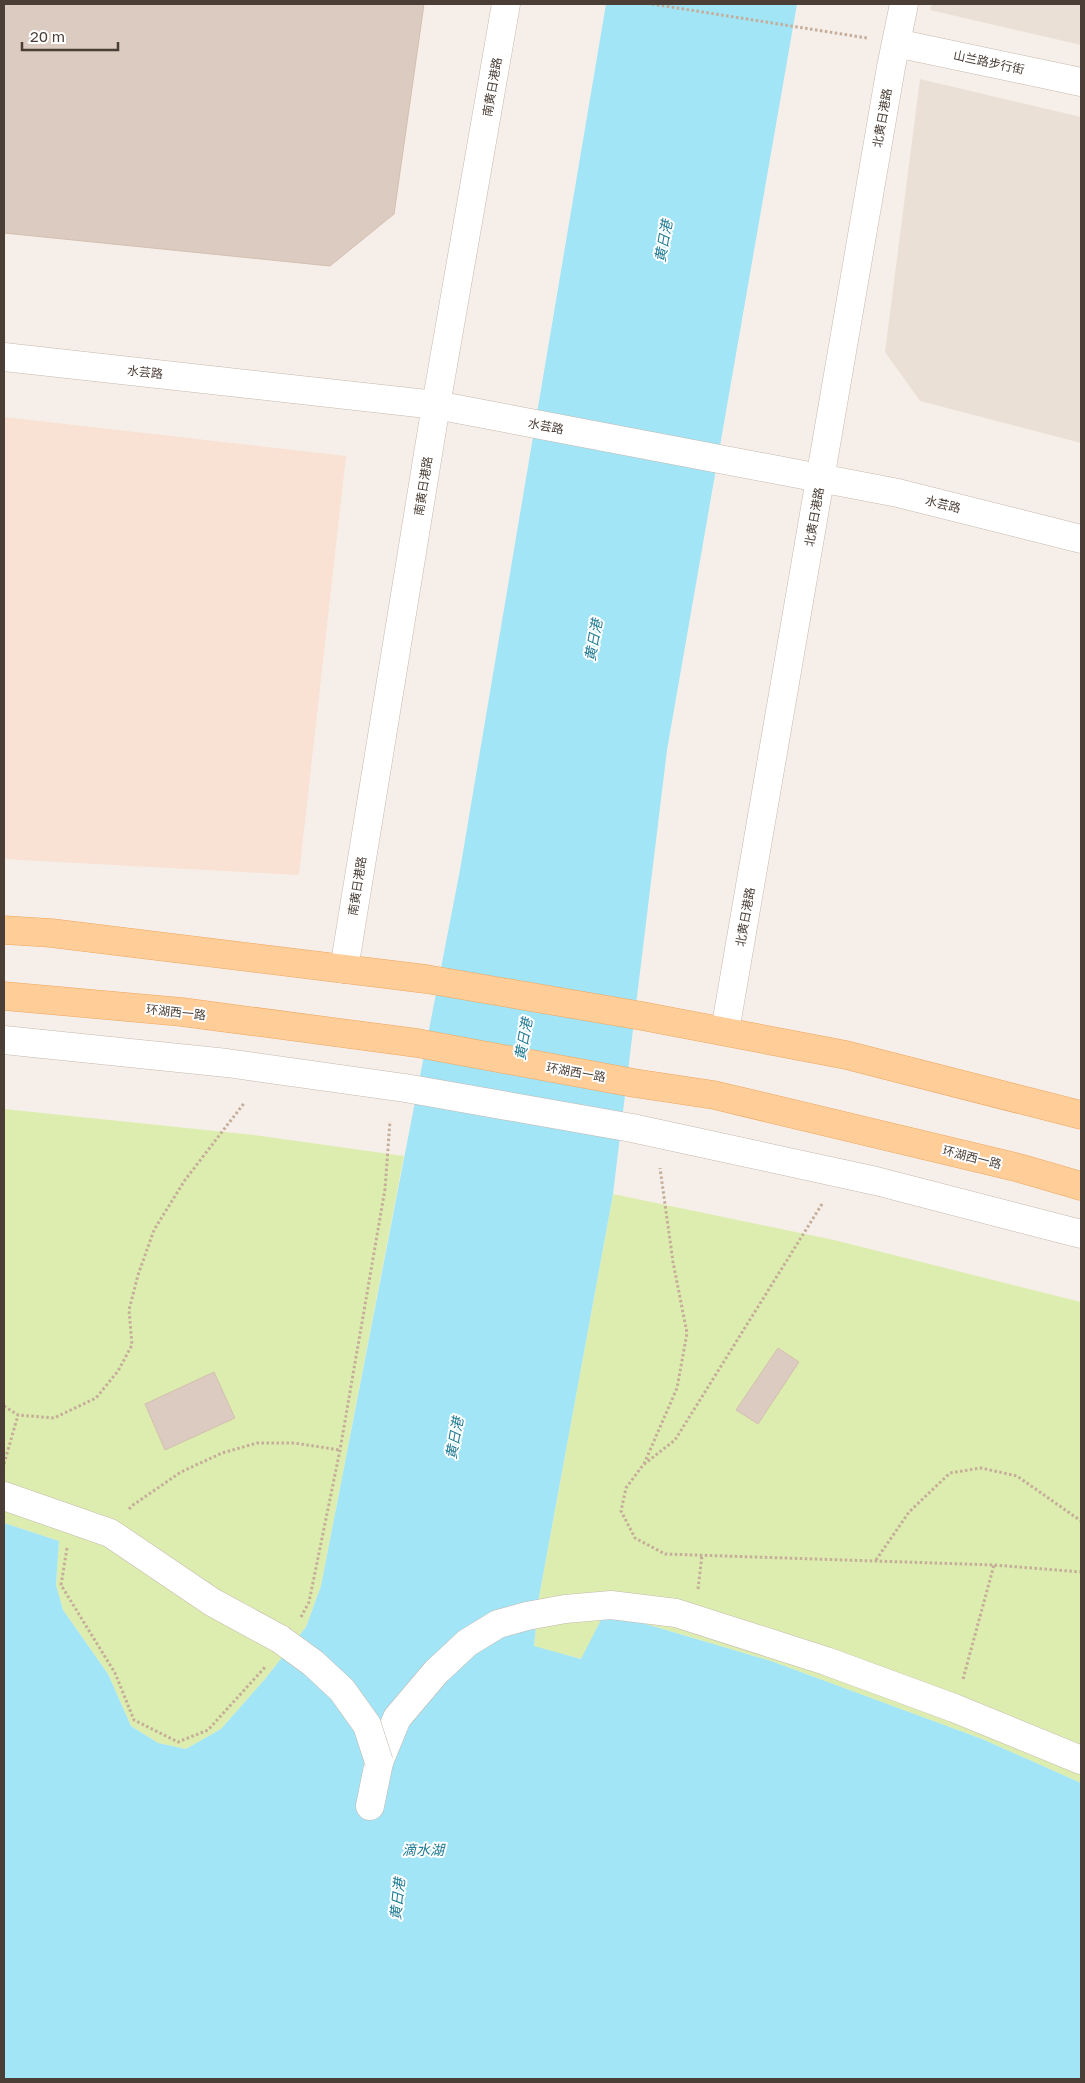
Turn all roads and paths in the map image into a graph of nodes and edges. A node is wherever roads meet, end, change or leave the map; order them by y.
1 (506, 4) edge
2 (652, 4) edge
3 (904, 4) edge
4 (896, 43) junction
5 (1081, 82) edge
6 (4, 357) edge
7 (436, 404) junction
8 (821, 478) junction
9 (1081, 539) edge
10 (4, 930) edge
11 (344, 969) junction
12 (4, 996) edge
13 (725, 1031) junction
14 (4, 1040) edge
15 (245, 1102) dead end
16 (1081, 1115) edge
17 (390, 1121) dead end
18 (660, 1168) dead end
19 (1081, 1186) edge
20 (822, 1204) dead end
21 (1081, 1234) edge
22 (4, 1406) edge
23 (18, 1415) junction
24 (340, 1450) junction
25 (4, 1464) edge
26 (643, 1465) junction
27 (4, 1496) edge
28 (1081, 1521) edge
29 (76, 1522) junction
30 (110, 1533) junction
31 (876, 1560) junction
32 (994, 1565) junction
33 (1081, 1572) edge
34 (300, 1618) dead end
35 (268, 1664) dead end
36 (954, 1708) junction
37 (1081, 1760) edge
38 (379, 1762) junction
39 (370, 1806) dead end

1 - 7 street, 南黄日港路
2 - 4 path
3 - 4 street, 北黄日港路
4 - 5 street, 山兰路步行街
4 - 8 street, 北黄日港路
6 - 7 street, 水芸路
7 - 8 street, 水芸路
7 - 11 street, 南黄日港路
8 - 9 street, 水芸路
8 - 13 street, 北黄日港路
10 - 11 main road
11 - 13 main road
12 - 19 main road, 环湖西一路
13 - 16 main road
14 - 21 street
15 - 23 path
17 - 24 path
18 - 26 path
20 - 26 path
22 - 23 path
23 - 25 path
24 - 30 path
24 - 34 path
26 - 31 path
27 - 29 street
28 - 31 path
29 - 30 street
29 - 35 path
30 - 38 street, bridge
31 - 32 path
32 - 33 path
32 - 36 path
36 - 37 street
36 - 38 street
38 - 39 street

